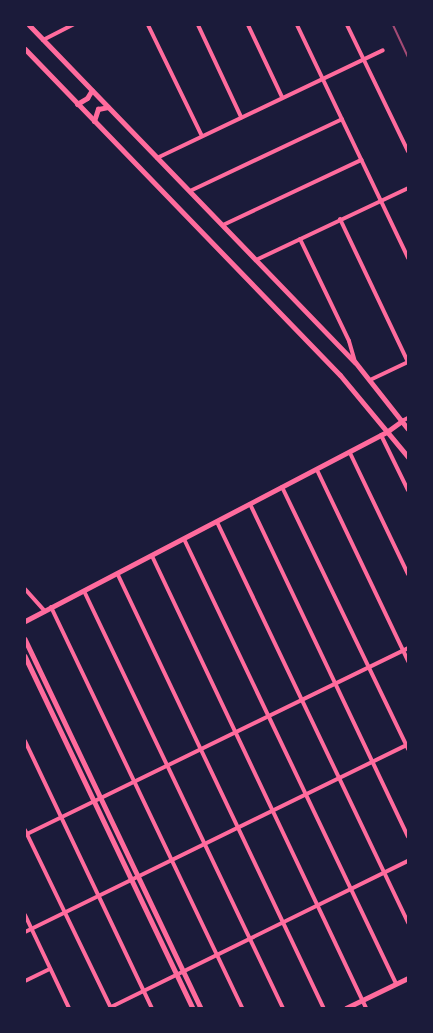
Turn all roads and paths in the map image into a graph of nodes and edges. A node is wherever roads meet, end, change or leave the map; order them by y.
1 (28, 25) edge
2 (73, 25) edge
3 (148, 25) edge
4 (198, 25) edge
5 (248, 25) edge
6 (297, 25) edge
7 (347, 25) edge
8 (43, 40) junction
9 (25, 49) edge
10 (383, 50) dead end
11 (363, 59) junction
12 (322, 78) junction
13 (92, 90) junction
14 (282, 97) junction
15 (77, 104) junction
16 (108, 107) junction
17 (241, 117) junction
18 (342, 118) junction
19 (94, 120) junction
20 (202, 136) junction
21 (408, 151) edge
22 (157, 158) junction
23 (361, 160) junction
24 (408, 188) edge
25 (190, 191) junction
26 (380, 200) junction
27 (340, 219) junction
28 (223, 225) junction
29 (300, 239) junction
30 (408, 258) edge
31 (256, 260) junction
32 (355, 362) junction
33 (408, 362) edge
34 (370, 380) junction
35 (408, 418) edge
36 (402, 421) junction
37 (408, 429) edge
38 (388, 431) junction
39 (381, 435) junction
40 (350, 453) junction
41 (408, 457) edge
42 (317, 470) junction
43 (282, 488) junction
44 (408, 490) edge
45 (250, 504) junction
46 (217, 522) junction
47 (184, 539) junction
48 (152, 556) junction
49 (408, 574) edge
50 (118, 575) junction
51 (25, 589) edge
52 (84, 590) junction
53 (51, 607) junction
54 (45, 611) junction
55 (25, 621) edge
56 (25, 639) edge
57 (408, 648) edge
58 (403, 650) junction
59 (25, 656) edge
60 (408, 661) edge
61 (368, 667) junction
62 (335, 684) junction
63 (301, 700) junction
64 (268, 715) junction
65 (236, 732) junction
66 (25, 741) edge
67 (407, 746) edge
68 (202, 749) junction
69 (372, 761) junction
70 (168, 766) junction
71 (339, 777) junction
72 (134, 781) junction
73 (305, 795) junction
74 (102, 799) junction
75 (95, 802) junction
76 (273, 811) junction
77 (62, 817) junction
78 (239, 827) junction
79 (26, 832) edge
80 (408, 836) edge
81 (205, 844) junction
82 (172, 860) junction
83 (408, 860) edge
84 (385, 873) junction
85 (139, 876) junction
86 (132, 880) junction
87 (352, 889) junction
88 (98, 896) junction
89 (318, 906) junction
90 (65, 913) junction
91 (25, 915) edge
92 (284, 922) junction
93 (408, 923) edge
94 (31, 929) junction
95 (25, 932) edge
96 (251, 938) junction
97 (217, 955) junction
98 (50, 969) junction
99 (183, 971) junction
100 (177, 974) junction
101 (408, 978) edge
102 (25, 981) edge
103 (396, 984) junction
104 (144, 990) junction
105 (362, 1000) junction
106 (67, 1007) edge
107 (111, 1008) edge
108 (152, 1008) edge
109 (193, 1008) edge
110 (201, 1008) edge
111 (242, 1008) edge
112 (283, 1008) edge
113 (324, 1008) edge
114 (346, 1008) edge
115 (366, 1008) edge

1 - 8 main road
2 - 8 street
3 - 20 street
4 - 17 street
5 - 14 street
6 - 12 street
7 - 11 street
8 - 13 main road
9 - 15 main road
10 - 11 street
11 - 12 street
11 - 21 street
12 - 14 street
12 - 18 street
13 - 15 main road
13 - 16 main road
14 - 17 street
15 - 19 main road
16 - 19 main road
16 - 22 main road
17 - 20 street
18 - 23 street
18 - 25 street
19 - 38 main road
20 - 22 street
22 - 25 main road
23 - 26 street
23 - 28 street
24 - 26 street
25 - 28 main road
26 - 27 street
26 - 30 street
27 - 29 street
27 - 33 street
28 - 31 main road
29 - 31 street
29 - 32 street
31 - 32 main road
32 - 34 main road
33 - 34 street
34 - 36 main road
35 - 36 street
36 - 37 main road
36 - 38 street
38 - 39 main road
38 - 41 main road
39 - 40 main road
39 - 44 street
40 - 42 main road
40 - 49 street
42 - 43 main road
42 - 58 street
43 - 45 main road
43 - 61 street
45 - 46 main road
45 - 62 street
46 - 47 main road
46 - 63 street
47 - 48 main road
47 - 64 street
48 - 50 main road
48 - 65 street
50 - 52 main road
50 - 68 street
51 - 54 street
52 - 53 main road
52 - 70 street
53 - 54 main road
53 - 72 street
54 - 55 main road
56 - 74 street
57 - 58 street
58 - 60 street
58 - 61 street
59 - 75 street
61 - 62 street
61 - 67 street
62 - 63 street
62 - 69 street
63 - 64 street
63 - 71 street
64 - 65 street
64 - 73 street
65 - 68 street
65 - 76 street
66 - 77 street
67 - 69 street
68 - 70 street
68 - 78 street
69 - 71 street
69 - 80 street
70 - 72 street
70 - 81 street
71 - 73 street
71 - 84 street
72 - 74 street
72 - 82 street
73 - 76 street
73 - 87 street
74 - 75 street
74 - 85 street
75 - 77 street
75 - 86 street
76 - 78 street
76 - 89 street
77 - 79 street
77 - 88 street
78 - 81 street
78 - 92 street
79 - 90 street
81 - 82 street
81 - 96 street
82 - 85 street
82 - 97 street
83 - 84 street
84 - 87 street
84 - 93 street
85 - 86 street
85 - 99 street
86 - 88 street
86 - 100 street
87 - 89 street
87 - 103 street
88 - 90 street
88 - 104 street
89 - 92 street
89 - 105 street
90 - 94 street
90 - 107 street
91 - 94 street
92 - 96 street
92 - 113 street
94 - 95 street
94 - 98 street
96 - 97 street
96 - 112 street
97 - 99 street
97 - 111 street
98 - 102 street
98 - 106 street
99 - 100 street
99 - 110 street
100 - 104 street
100 - 109 street
101 - 103 street
103 - 105 street
104 - 107 street
104 - 108 street
105 - 114 street
105 - 115 street

